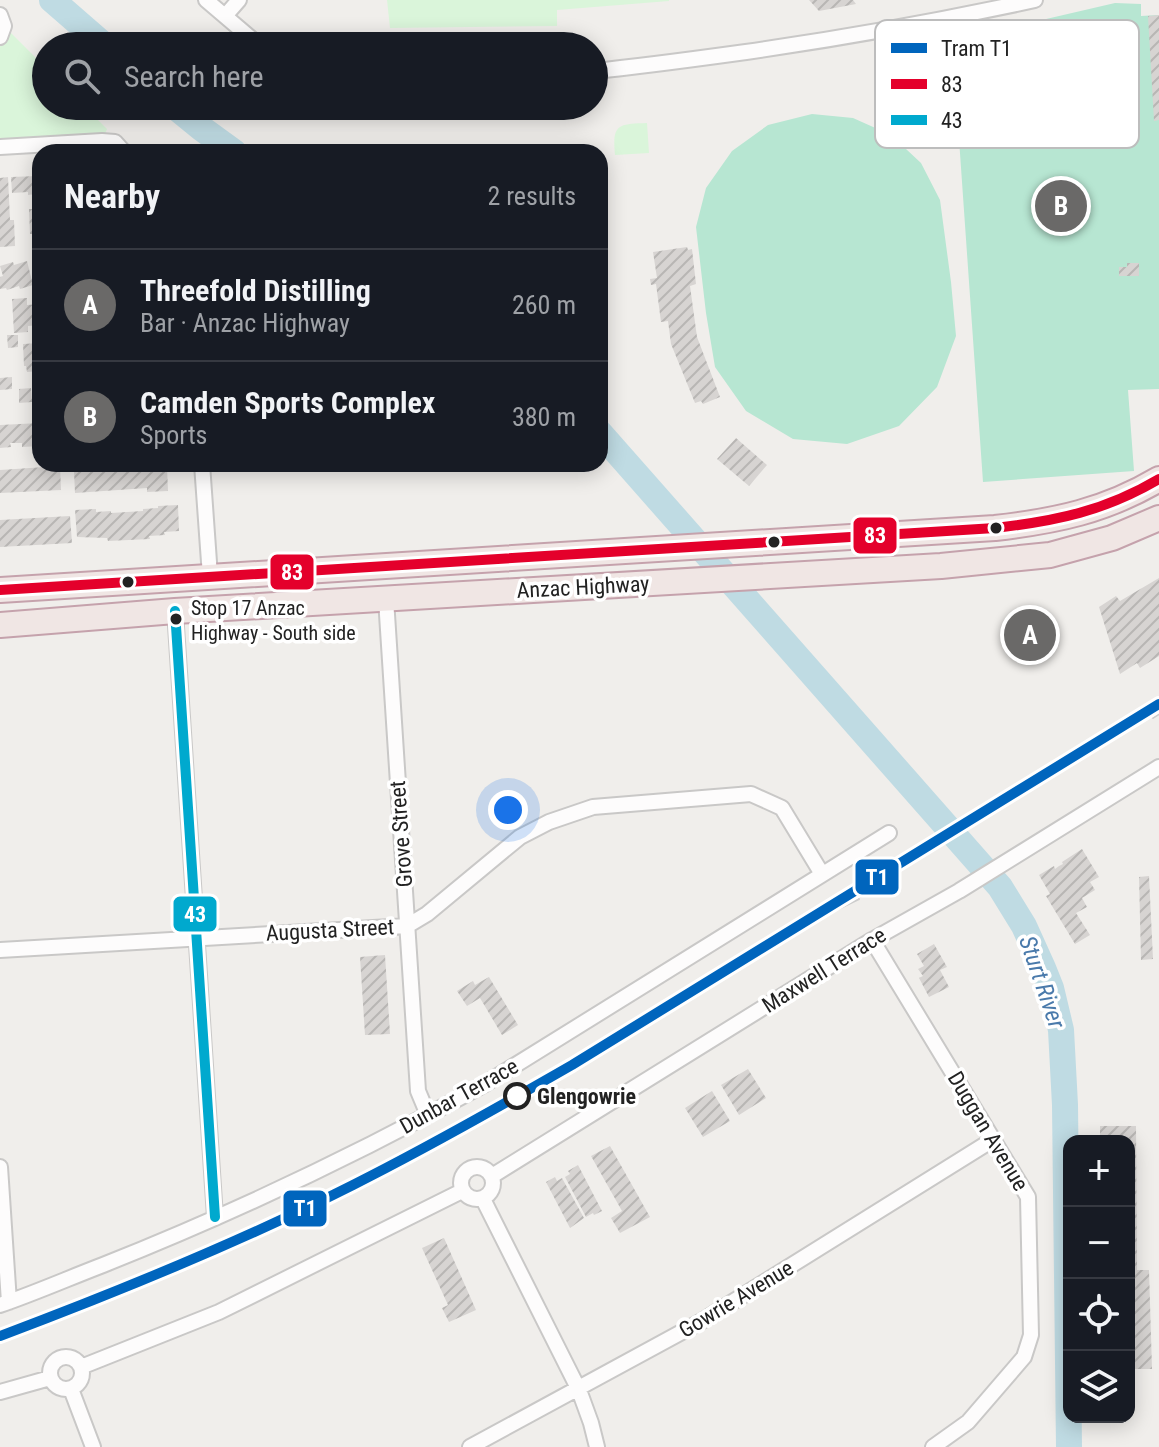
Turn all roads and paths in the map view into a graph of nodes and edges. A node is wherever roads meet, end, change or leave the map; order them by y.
1 (206, 0) edge
2 (239, 0) edge
3 (1035, 0) edge
4 (225, 16) junction
5 (945, 20) edge
6 (244, 32) edge
7 (875, 32) edge
8 (608, 69) edge
9 (51, 144) edge
10 (117, 144) edge
11 (32, 145) edge
12 (0, 147) edge
13 (203, 472) edge
14 (1159, 479) edge
15 (1159, 518) edge
16 (937, 533) junction
17 (399, 565) junction
18 (941, 566) junction
19 (303, 571) junction
20 (210, 576) junction
21 (0, 590) edge
22 (420, 597) junction
23 (386, 599) junction
24 (175, 611) junction
25 (0, 625) edge
26 (1159, 767) edge
27 (889, 833) dead end
28 (822, 874) junction
29 (407, 926) junction
30 (196, 937) junction
31 (872, 940) junction
32 (0, 950) edge
33 (428, 1115) junction
34 (994, 1139) junction
35 (0, 1167) edge
36 (492, 1176) junction
37 (462, 1191) junction
38 (483, 1199) junction
39 (215, 1217) junction
40 (4, 1304) edge
41 (81, 1367) junction
42 (50, 1378) junction
43 (71, 1389) junction
44 (579, 1390) junction
45 (0, 1392) edge
46 (93, 1447) edge
47 (470, 1447) edge
48 (597, 1447) edge
49 (933, 1447) edge

1 - 4 street
2 - 4 street
3 - 5 street
4 - 6 street
7 - 8 street
9 - 10 street
11 - 12 street
13 - 20 street
14 - 16 highway, Anzac Highway
15 - 18 highway, Anzac Highway
16 - 17 highway, Anzac Highway
16 - 18 highway
17 - 19 highway, Anzac Highway
17 - 22 highway
18 - 22 highway, Anzac Highway
19 - 20 highway, Anzac Highway
19 - 23 highway
20 - 21 highway, Anzac Highway
22 - 23 highway, Anzac Highway
23 - 24 highway, Anzac Highway
23 - 29 street, Grove Street
24 - 25 highway, Anzac Highway
24 - 30 street
26 - 31 street, Maxwell Terrace
27 - 28 street, Dunbar Terrace
28 - 29 street, Augusta Street
28 - 33 street, Dunbar Terrace
29 - 30 street, Augusta Street
29 - 33 street, Grove Street
30 - 32 street, Augusta Street
30 - 39 street
31 - 34 street, Duggan Avenue
31 - 36 street, Maxwell Terrace
33 - 39 street, Dunbar Terrace
34 - 44 street, Gowrie Avenue
34 - 49 street, Duggan Avenue
35 - 40 street
36 - 37 street
36 - 38 street
37 - 38 street
37 - 41 street
38 - 44 street
39 - 40 street, Dunbar Terrace
41 - 42 street
41 - 43 street
42 - 43 street
42 - 45 street
43 - 46 street
44 - 47 street, Gowrie Avenue
44 - 48 street

